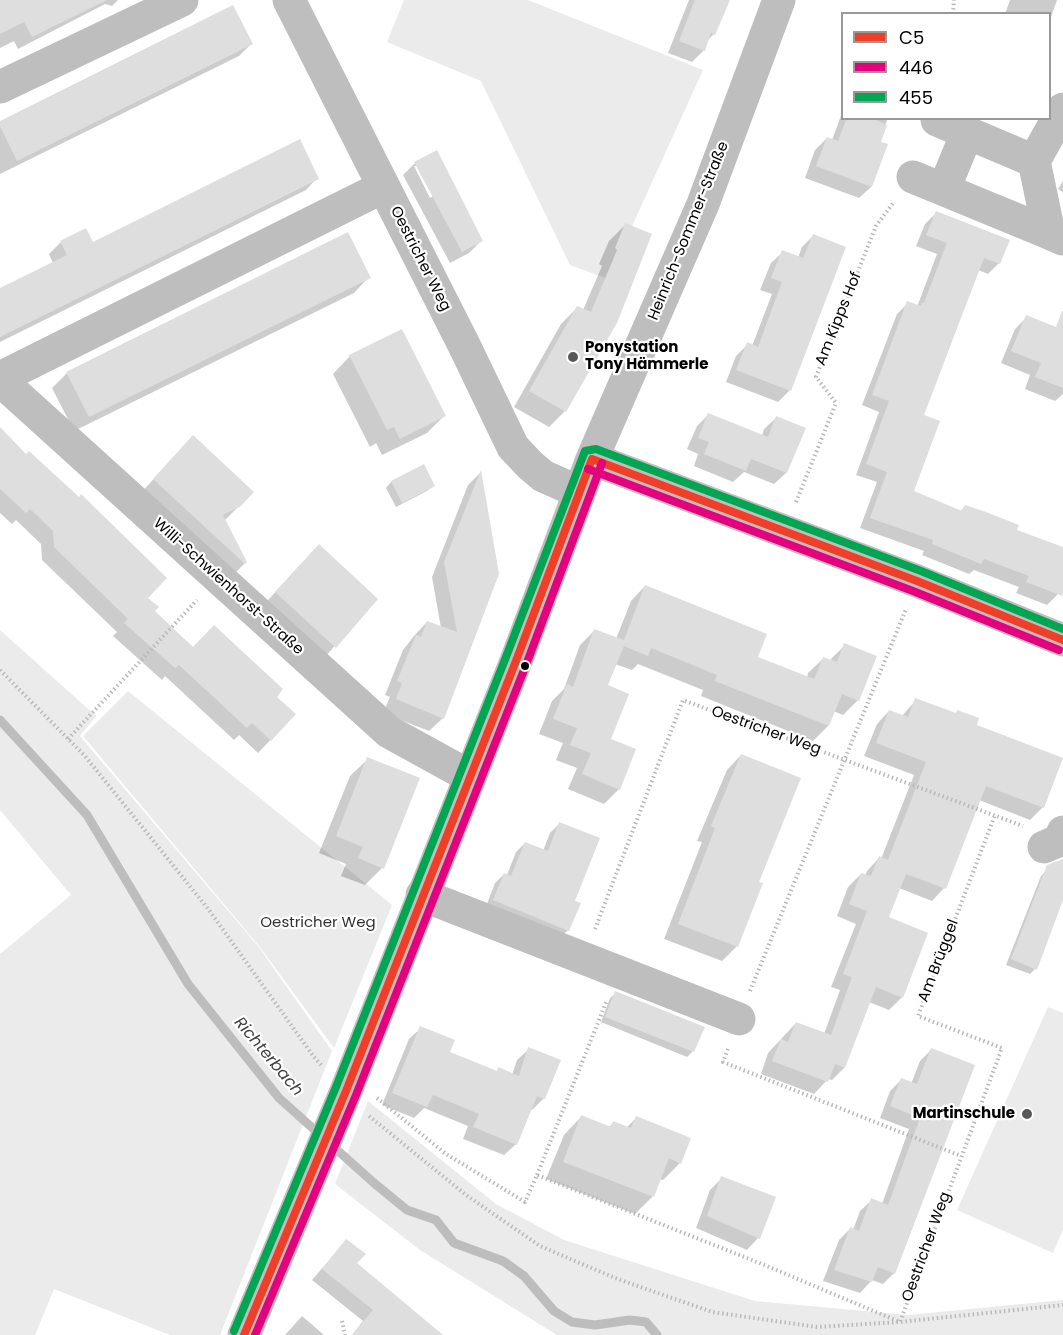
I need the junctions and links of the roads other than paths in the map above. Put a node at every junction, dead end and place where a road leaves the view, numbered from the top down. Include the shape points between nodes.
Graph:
1 (182, 0) edge
2 (289, 0) edge
3 (779, 0) edge
4 (0, 87) edge
5 (1063, 109) edge
6 (1034, 161) junction
7 (913, 177) road end
8 (383, 187) junction
9 (944, 189) junction
10 (1056, 236) edge
11 (0, 379) edge
12 (592, 459) junction
13 (579, 492) junction
14 (1063, 640) edge
15 (469, 776) junction
16 (422, 895) junction
17 (739, 1019) road end
18 (244, 1335) edge

1 - 4 street
2 - 8 street, Oestricher Weg
3 - 12 street, Heinrich-Sommer-Straße via 703,204
5 - 6 street
6 - 9 street via 952,126
6 - 10 street
7 - 9 street
8 - 11 street, Willi-Schwienhorst-Straße
8 - 13 street, Oestricher Weg via 513,447 543,476
9 - 10 street
11 - 15 street, Willi-Schwienhorst-Straße via 389,732
12 - 13 street
12 - 14 street
13 - 15 street
15 - 16 street
16 - 17 street
16 - 18 street

